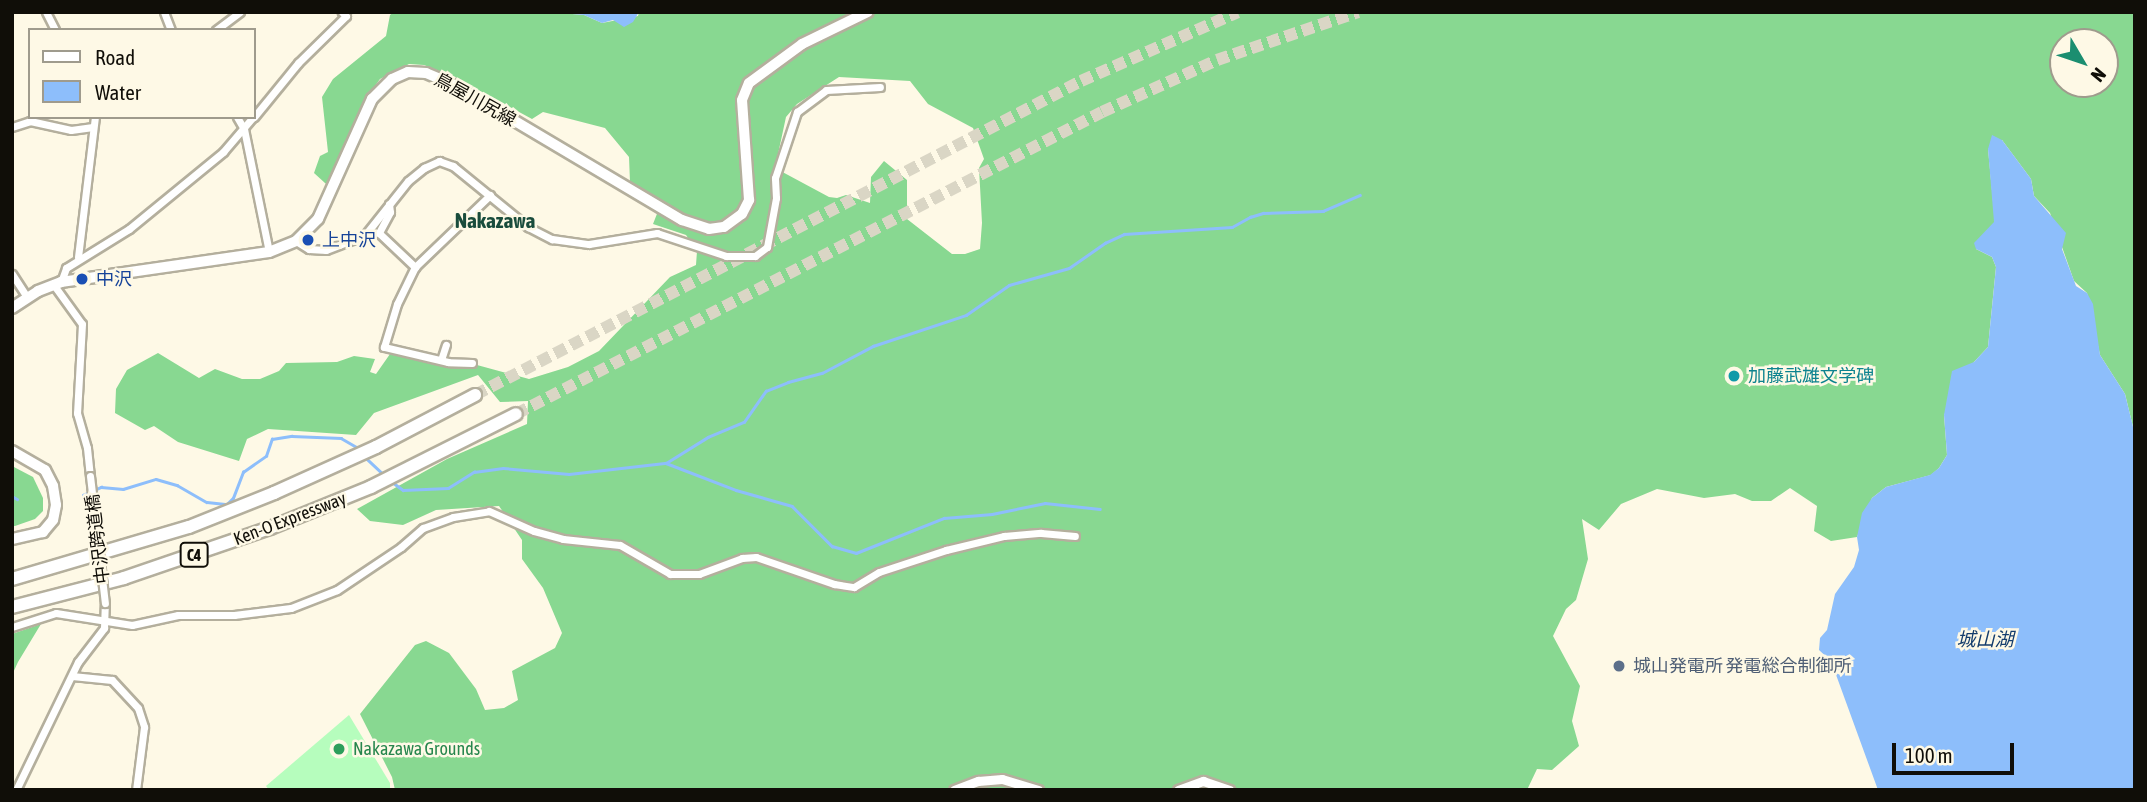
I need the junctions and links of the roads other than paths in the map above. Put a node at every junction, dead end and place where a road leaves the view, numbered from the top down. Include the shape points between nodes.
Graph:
1 (46, 12) edge
2 (240, 12) edge
3 (868, 12) edge
4 (347, 14) edge
5 (54, 28) edge
6 (219, 28) edge
7 (880, 87) dead end
8 (256, 115) edge
9 (95, 119) edge
10 (238, 119) edge
11 (252, 119) edge
12 (12, 127) edge
13 (93, 127) junction
14 (243, 130) junction
15 (490, 195) junction
16 (389, 203) junction
17 (296, 241) junction
18 (269, 252) junction
19 (78, 257) junction
20 (415, 267) junction
21 (12, 274) edge
22 (57, 283) junction
23 (27, 297) junction
24 (12, 308) edge
25 (446, 345) dead end
26 (441, 360) junction
27 (472, 363) dead end
28 (475, 395) tunnel mouth
29 (516, 414) tunnel mouth
30 (12, 451) edge
31 (1075, 536) dead end
32 (12, 539) edge
33 (12, 579) edge
34 (12, 607) edge
35 (106, 622) junction
36 (12, 627) edge
37 (72, 676) junction
38 (16, 790) edge
39 (136, 790) edge
40 (954, 790) edge
41 (1038, 790) edge
42 (1178, 790) edge
43 (1229, 790) edge

1 - 5 street
2 - 6 street
3 - 17 main road, 鳥屋川尻線 via 802,44 749,83 742,100 749,200 742,214 724,227 709,229 682,220 456,86 418,71 398,75 376,93 318,219
4 - 8 street
7 - 15 street via 826,90 797,112 775,178 767,247 755,256 726,256 657,233 589,244 552,239 528,227
9 - 13 street
10 - 14 street
11 - 14 street
12 - 13 street via 30,121 71,130
13 - 19 street
14 - 18 street
14 - 19 street via 129,229
15 - 16 street via 453,166 439,161 416,174
15 - 20 street
16 - 17 street via 367,234 341,246 317,250
16 - 20 street via 390,212 379,233
17 - 18 main road, 鳥屋川尻線
18 - 22 main road, 鳥屋川尻線
19 - 22 street
20 - 26 street via 384,347
21 - 23 street
22 - 23 main road, 鳥屋川尻線
22 - 35 street, 中沢跨道橋, bridge via 82,324 77,413 90,476
23 - 24 main road, 鳥屋川尻線
25 - 26 street
26 - 27 street
28 - 33 highway, Ken-O Expressway / C4 via 344,462 189,527
29 - 34 highway, Ken-O Expressway / C4 via 371,487 204,552
30 - 32 main road via 45,470 56,500 47,529
31 - 35 street via 1041,533 992,539 879,572 853,587 756,557 699,574 670,574 620,545 563,539 489,511 423,528 337,590 298,606 234,615 178,615 147,625
35 - 36 street via 56,613
35 - 37 street
37 - 38 street
37 - 39 street via 112,680 138,708 144,727
40 - 41 street via 1002,779
42 - 43 street via 1203,781

